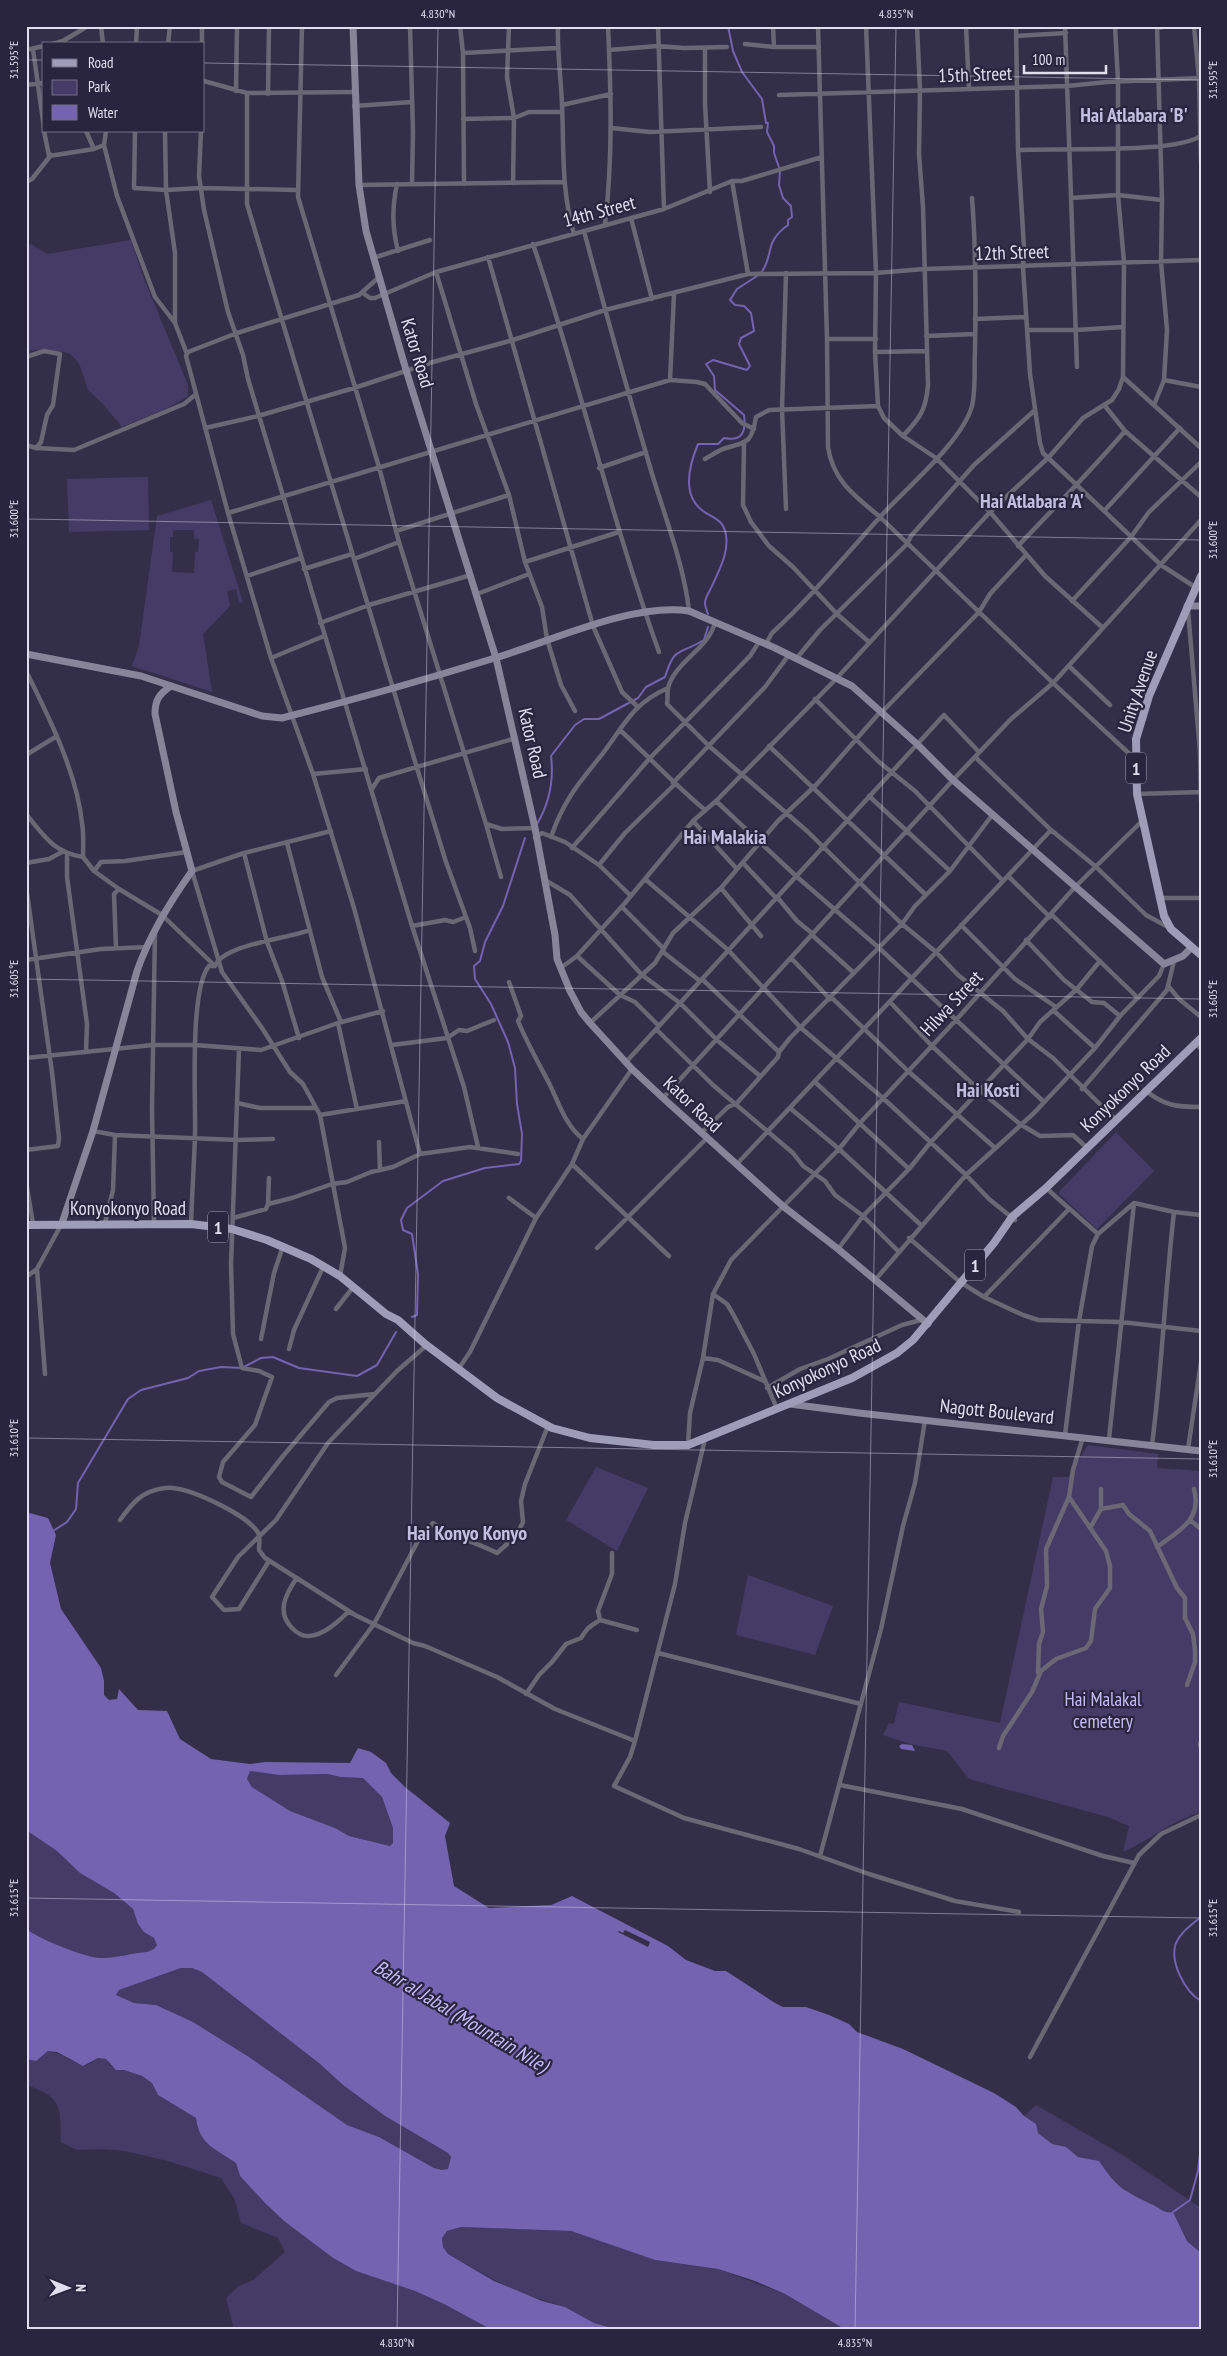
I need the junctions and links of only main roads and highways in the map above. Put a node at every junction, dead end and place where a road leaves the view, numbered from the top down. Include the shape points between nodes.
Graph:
1 (1201, 576) edge
2 (1201, 955) edge
3 (1199, 1044) edge
4 (30, 1224) edge

1 - 2 main road, Unity Avenue / 1 via 1144,710 1136,739 1135,759 1137,794 1164,916 1171,929
3 - 4 main road, Konyokonyo Road / 1 via 1145,1090 1013,1219 913,1340 897,1353 870,1369 790,1404 688,1444 654,1445 590,1438 548,1426 497,1398 340,1276 283,1246 232,1229 191,1224

